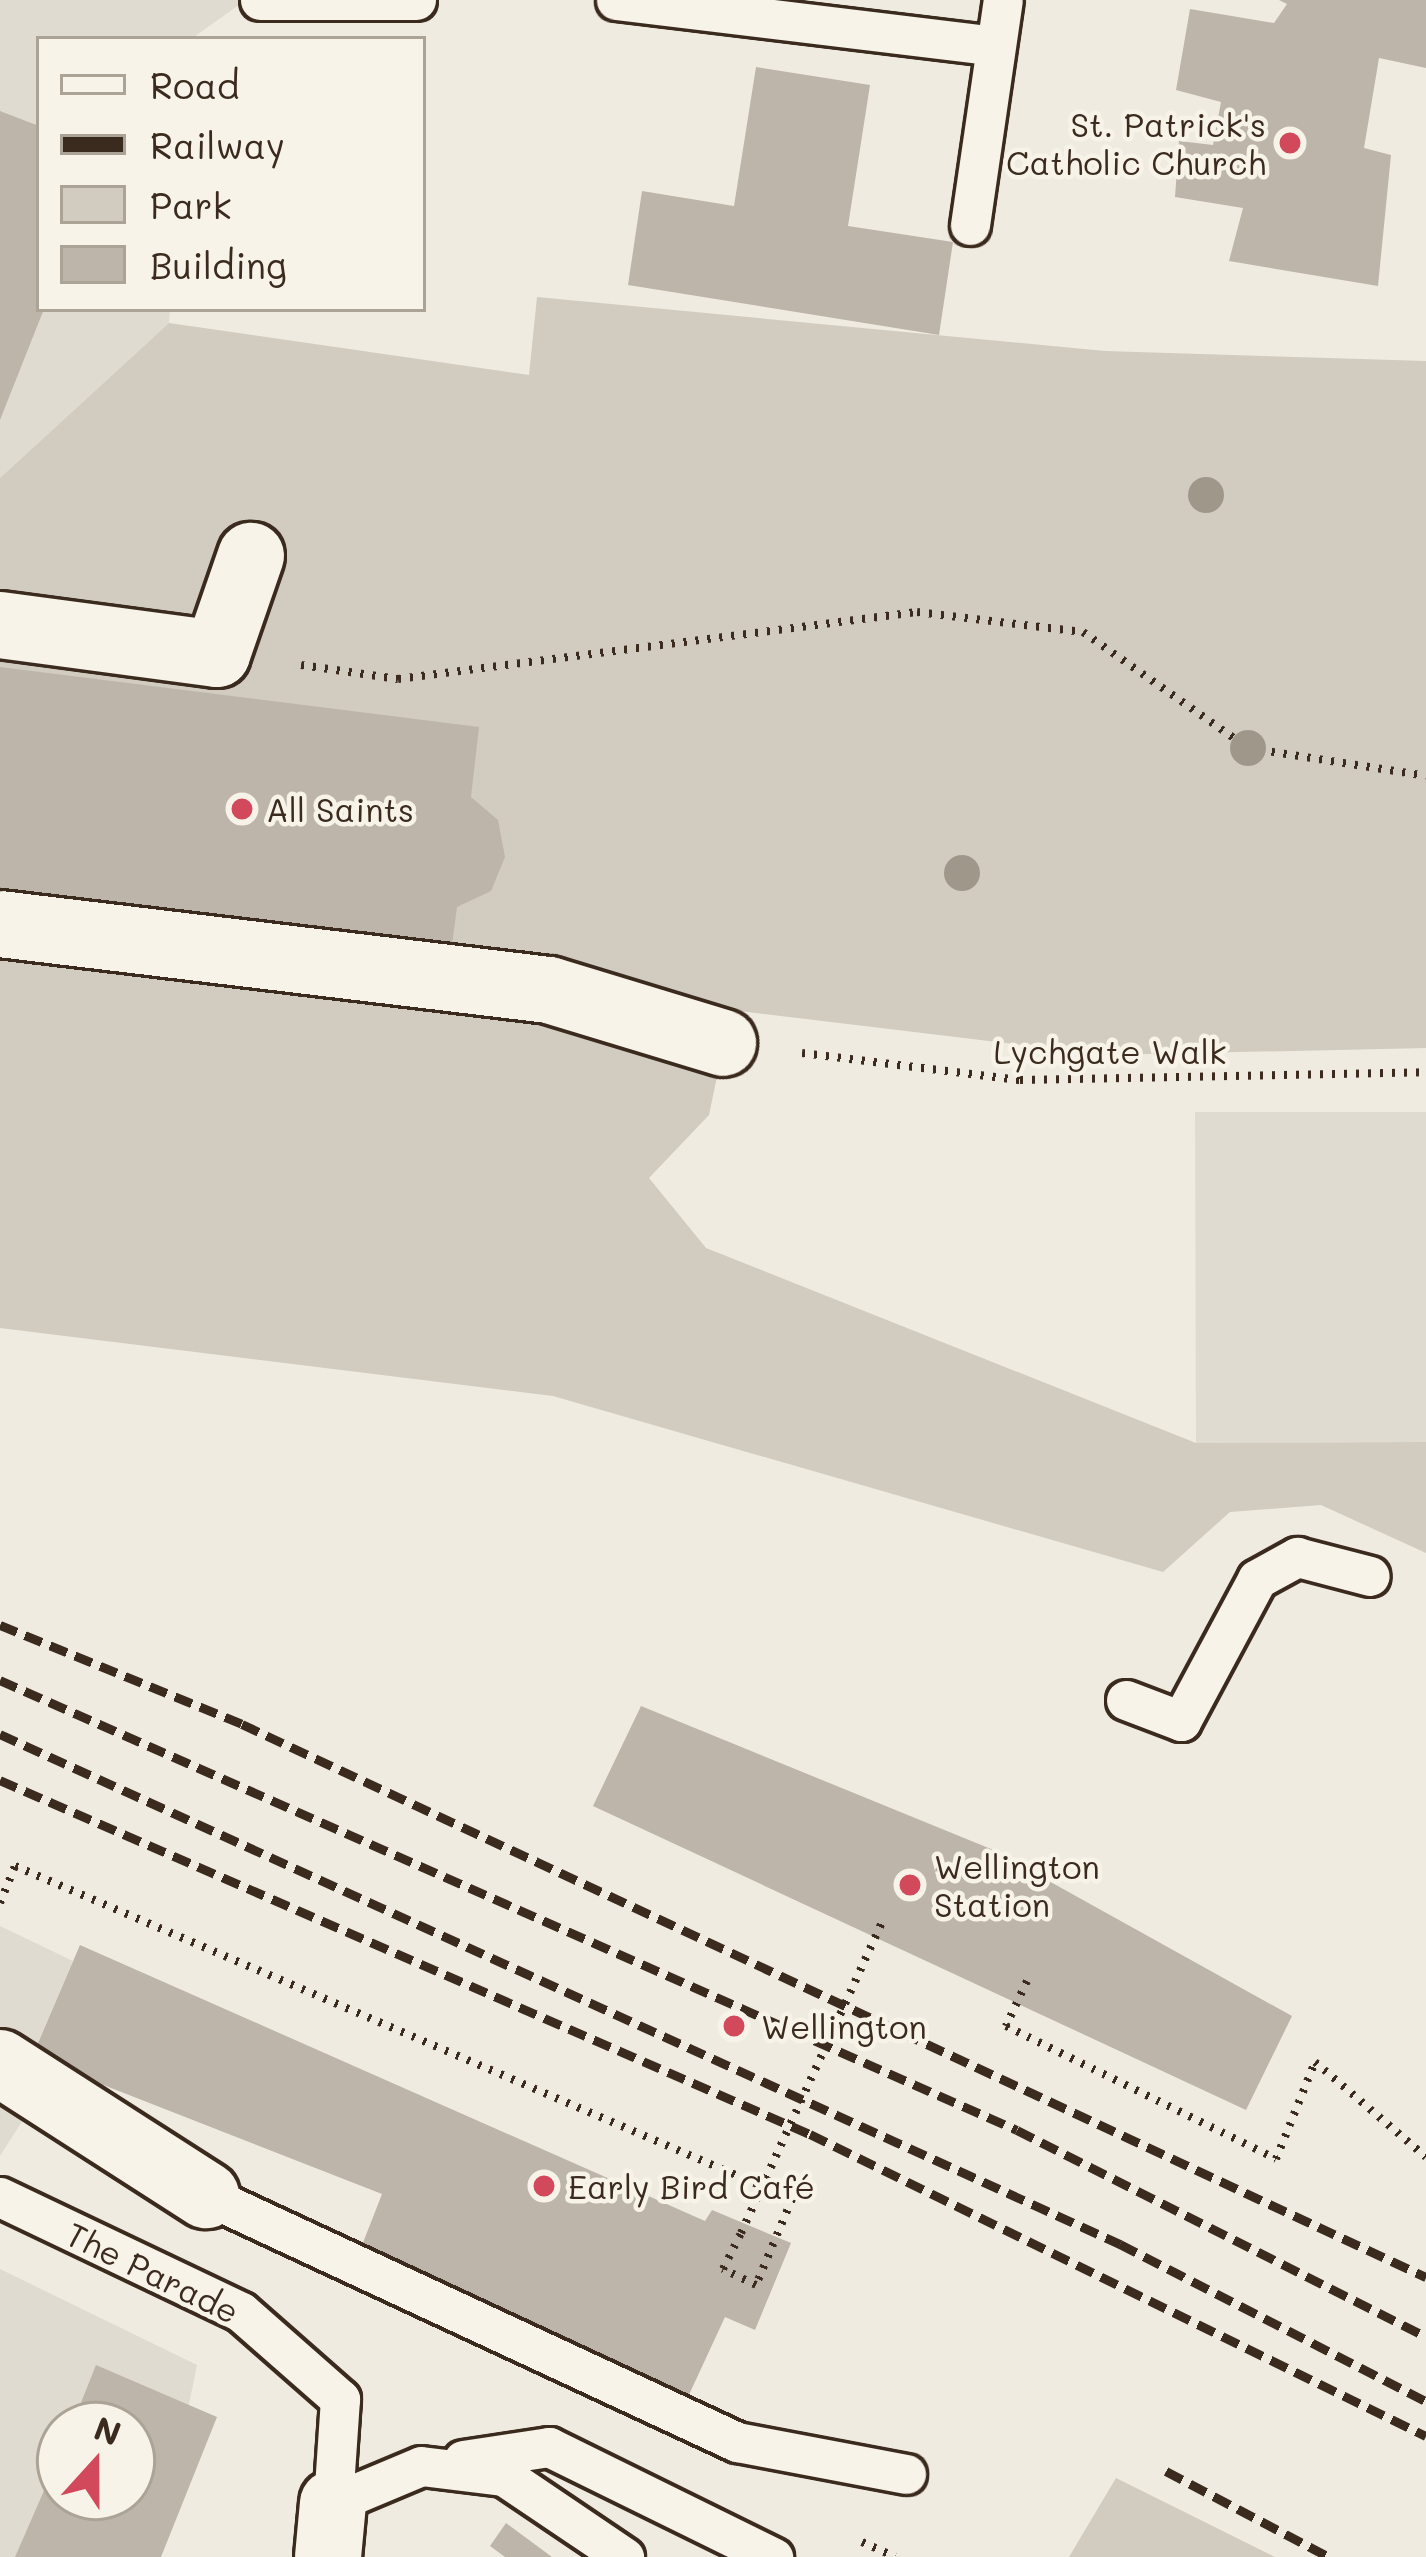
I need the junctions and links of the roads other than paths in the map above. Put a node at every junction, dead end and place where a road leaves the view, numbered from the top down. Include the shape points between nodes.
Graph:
1 (260, 0) edge
2 (416, 0) edge
3 (616, 0) edge
4 (1003, 0) edge
5 (995, 46) junction
6 (970, 225) dead end
7 (251, 556) dead end
8 (0, 625) edge
9 (0, 924) edge
10 (723, 1043) road end
11 (1370, 1576) dead end
12 (1126, 1700) dead end
13 (0, 2063) edge
14 (206, 2195) joint
15 (0, 2197) edge
16 (422, 2466) junction
17 (906, 2474) dead end
18 (330, 2530) edge
19 (623, 2557) edge
20 (773, 2557) edge

1 - 2 lane
3 - 5 lane
4 - 5 lane
5 - 6 lane
7 - 8 street via 217,654
9 - 10 street via 549,990
11 - 12 lane via 1297,1557 1257,1579 1181,1721
13 - 14 street
14 - 17 lane via 737,2442
15 - 18 lane, The Parade via 241,2312 340,2399
16 - 18 lane
16 - 19 lane via 504,2476
16 - 20 lane via 549,2447

